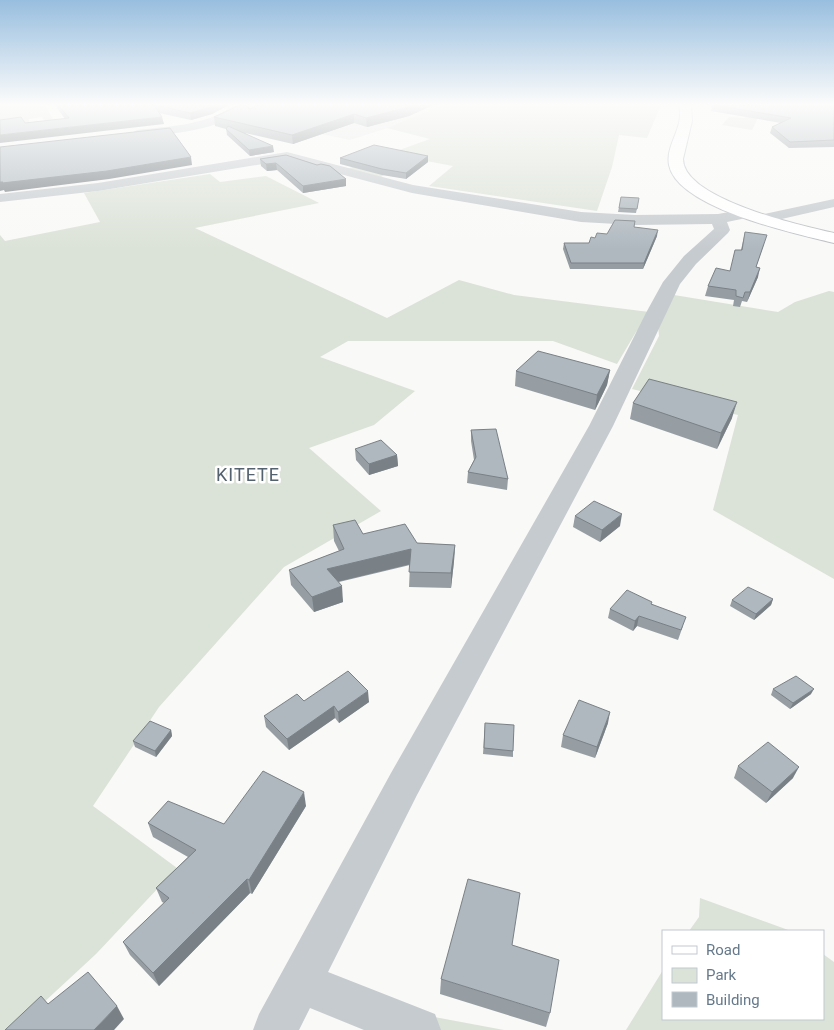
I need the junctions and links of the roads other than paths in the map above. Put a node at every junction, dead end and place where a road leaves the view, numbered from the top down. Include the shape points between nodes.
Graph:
1 (678, 153) edge
2 (0, 198) edge
3 (834, 203) edge
4 (740, 215) junction
5 (834, 238) edge
6 (301, 983) junction
7 (276, 1030) edge
8 (419, 1030) edge

1 - 4 main road via 676,166 684,180
2 - 4 street via 116,185 287,156 418,190 581,217 635,220
3 - 4 street
4 - 5 main road
4 - 6 street via 701,248 672,282 601,426 404,784
6 - 7 street
6 - 8 street

